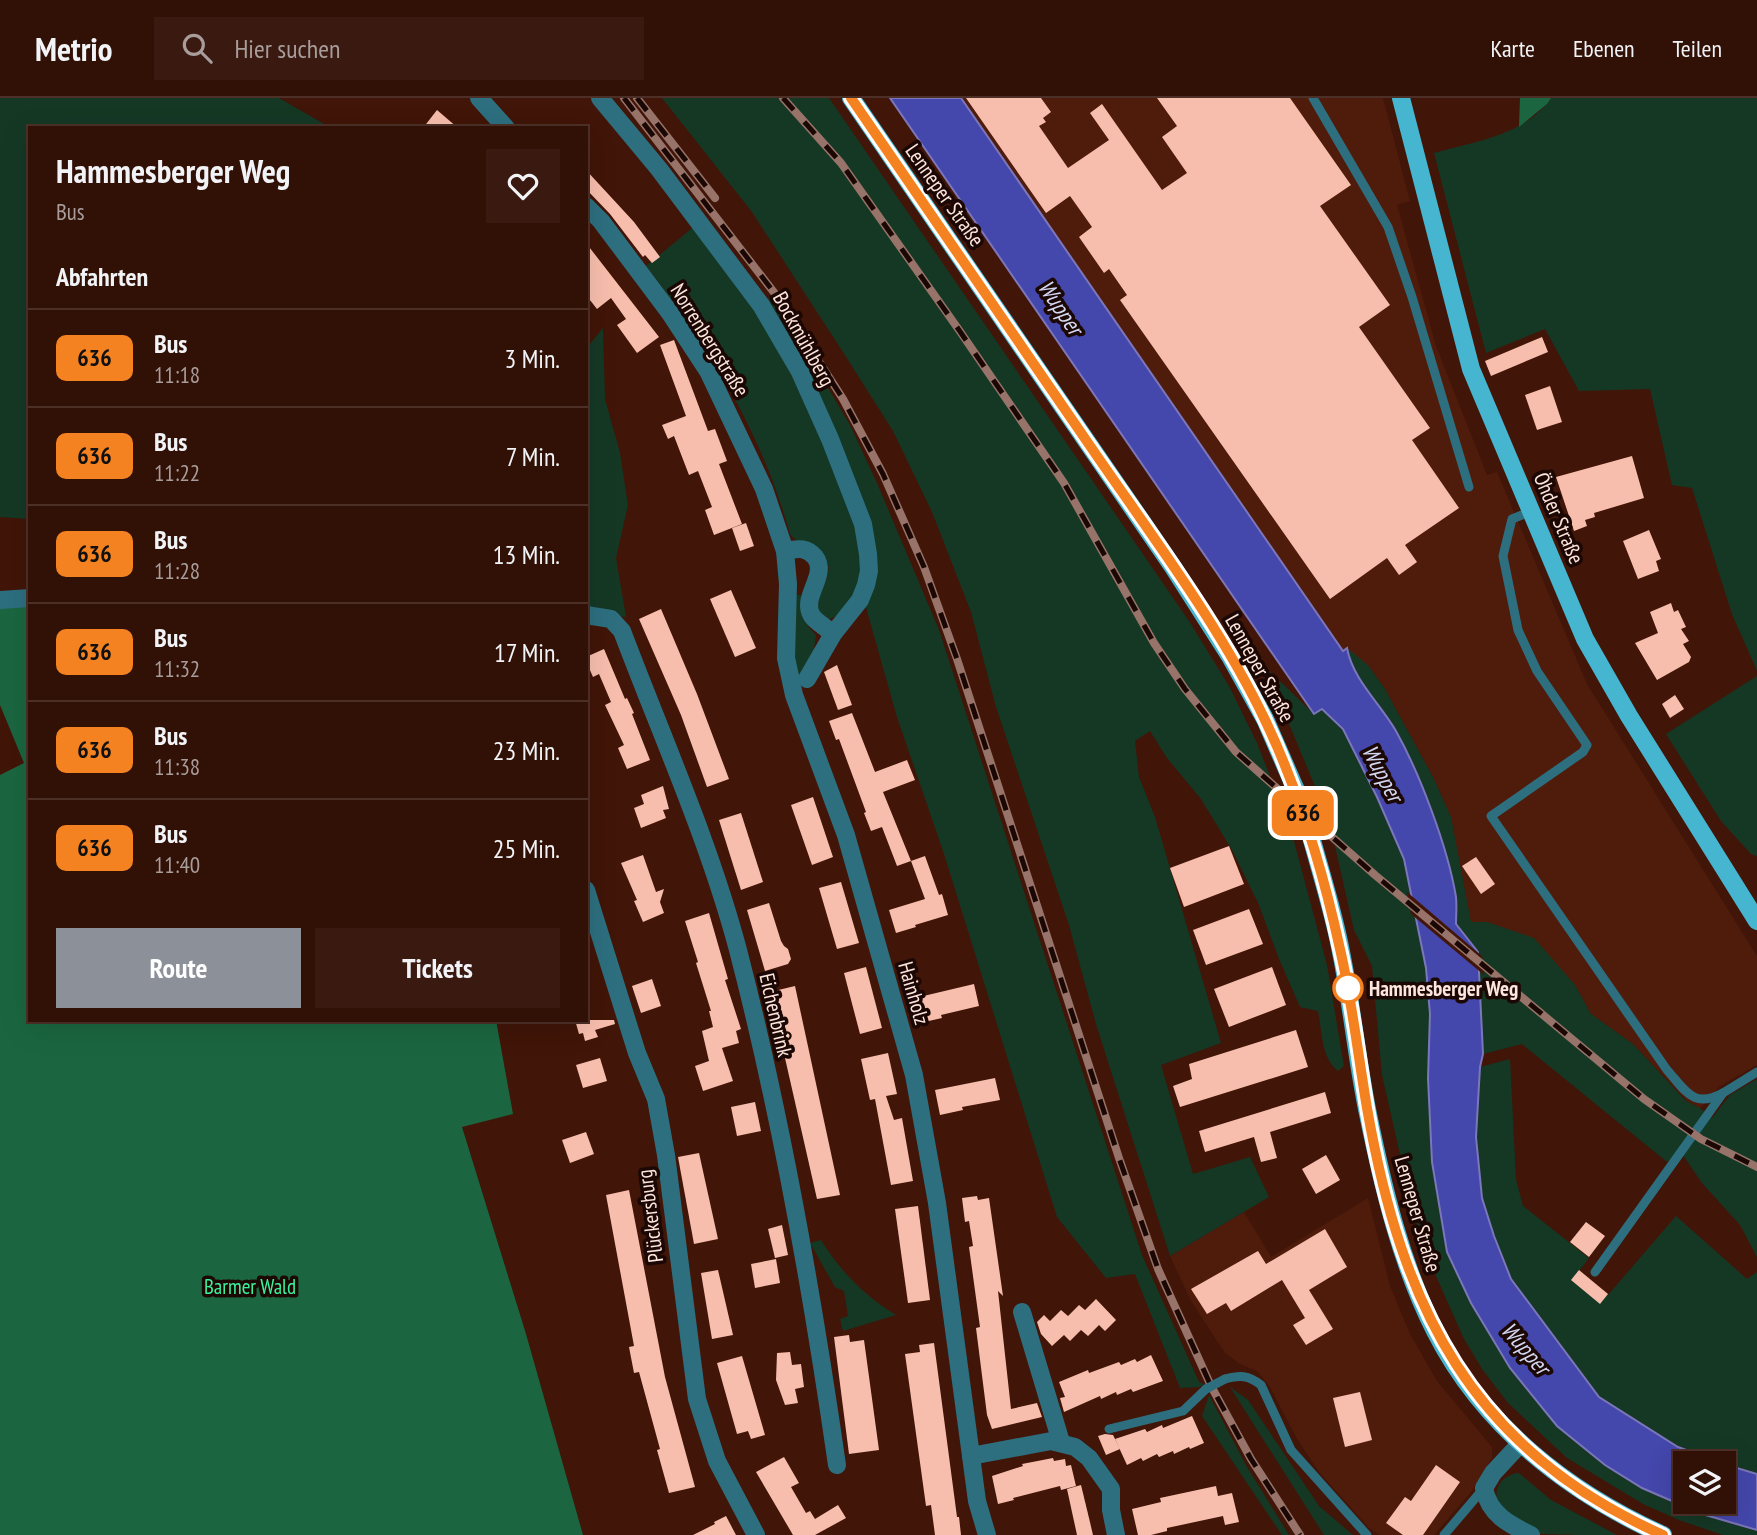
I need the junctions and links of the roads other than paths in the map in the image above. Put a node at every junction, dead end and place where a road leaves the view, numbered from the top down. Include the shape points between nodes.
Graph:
1 (479, 98) edge
2 (600, 98) edge
3 (851, 98) edge
4 (1313, 98) edge
5 (1401, 98) edge
6 (504, 126) edge
7 (588, 208) edge
8 (1469, 487) dead end
9 (1532, 511) junction
10 (785, 551) junction
11 (28, 598) edge
12 (0, 600) edge
13 (588, 615) edge
14 (833, 634) junction
15 (807, 679) dead end
16 (588, 896) edge
17 (1756, 916) edge
18 (1757, 1072) edge
19 (1723, 1093) junction
20 (1595, 1272) dead end
21 (1022, 1312) dead end
22 (1109, 1429) dead end
23 (1061, 1442) junction
24 (1520, 1444) junction
25 (971, 1456) junction
26 (836, 1465) dead end
27 (1484, 1488) junction
28 (756, 1535) edge
29 (987, 1535) edge
30 (1116, 1535) edge
31 (1367, 1535) edge
32 (1444, 1535) edge
33 (1531, 1535) edge
34 (1663, 1535) edge

1 - 6 street
2 - 14 street, Bockmühlberg via 761,305 800,372 830,439 863,524 869,571 860,600
3 - 24 main road, Lenneper Straße, bridge via 1174,567 1265,719 1295,788 1341,949 1368,1112 1404,1256 1435,1332 1461,1374
4 - 8 lane via 1388,227
5 - 9 main road, Öhder Straße via 1471,369
7 - 10 street, Norrenbergstraße via 670,313 708,371 764,489
9 - 17 main road, Öhder Straße via 1597,663
9 - 19 lane via 1512,519 1503,556 1508,591 1518,630 1537,671 1587,744 1583,752 1491,816 1667,1070 1700,1100 1709,1101
10 - 14 street via 806,550 819,562 809,607 811,615
10 - 25 street, Hainholz via 786,658 794,695 846,835 914,1075 937,1203
11 - 12 street
13 - 26 street, Eichenbrink via 611,619 622,631 695,817 737,948 787,1162 814,1305
14 - 15 street, Bockmühlberg
16 - 28 street, Plückersburg via 656,1099 697,1399 717,1461
18 - 19 lane
19 - 20 lane
21 - 23 street
22 - 31 lane, bridge via 1183,1411 1206,1389 1225,1379 1252,1377 1261,1385 1291,1450
23 - 25 street
23 - 30 street via 1089,1458 1111,1489
24 - 27 street
24 - 34 main road, Lenneper Straße via 1599,1503
25 - 29 street, Hainholz
27 - 32 lane
27 - 33 street via 1494,1512

